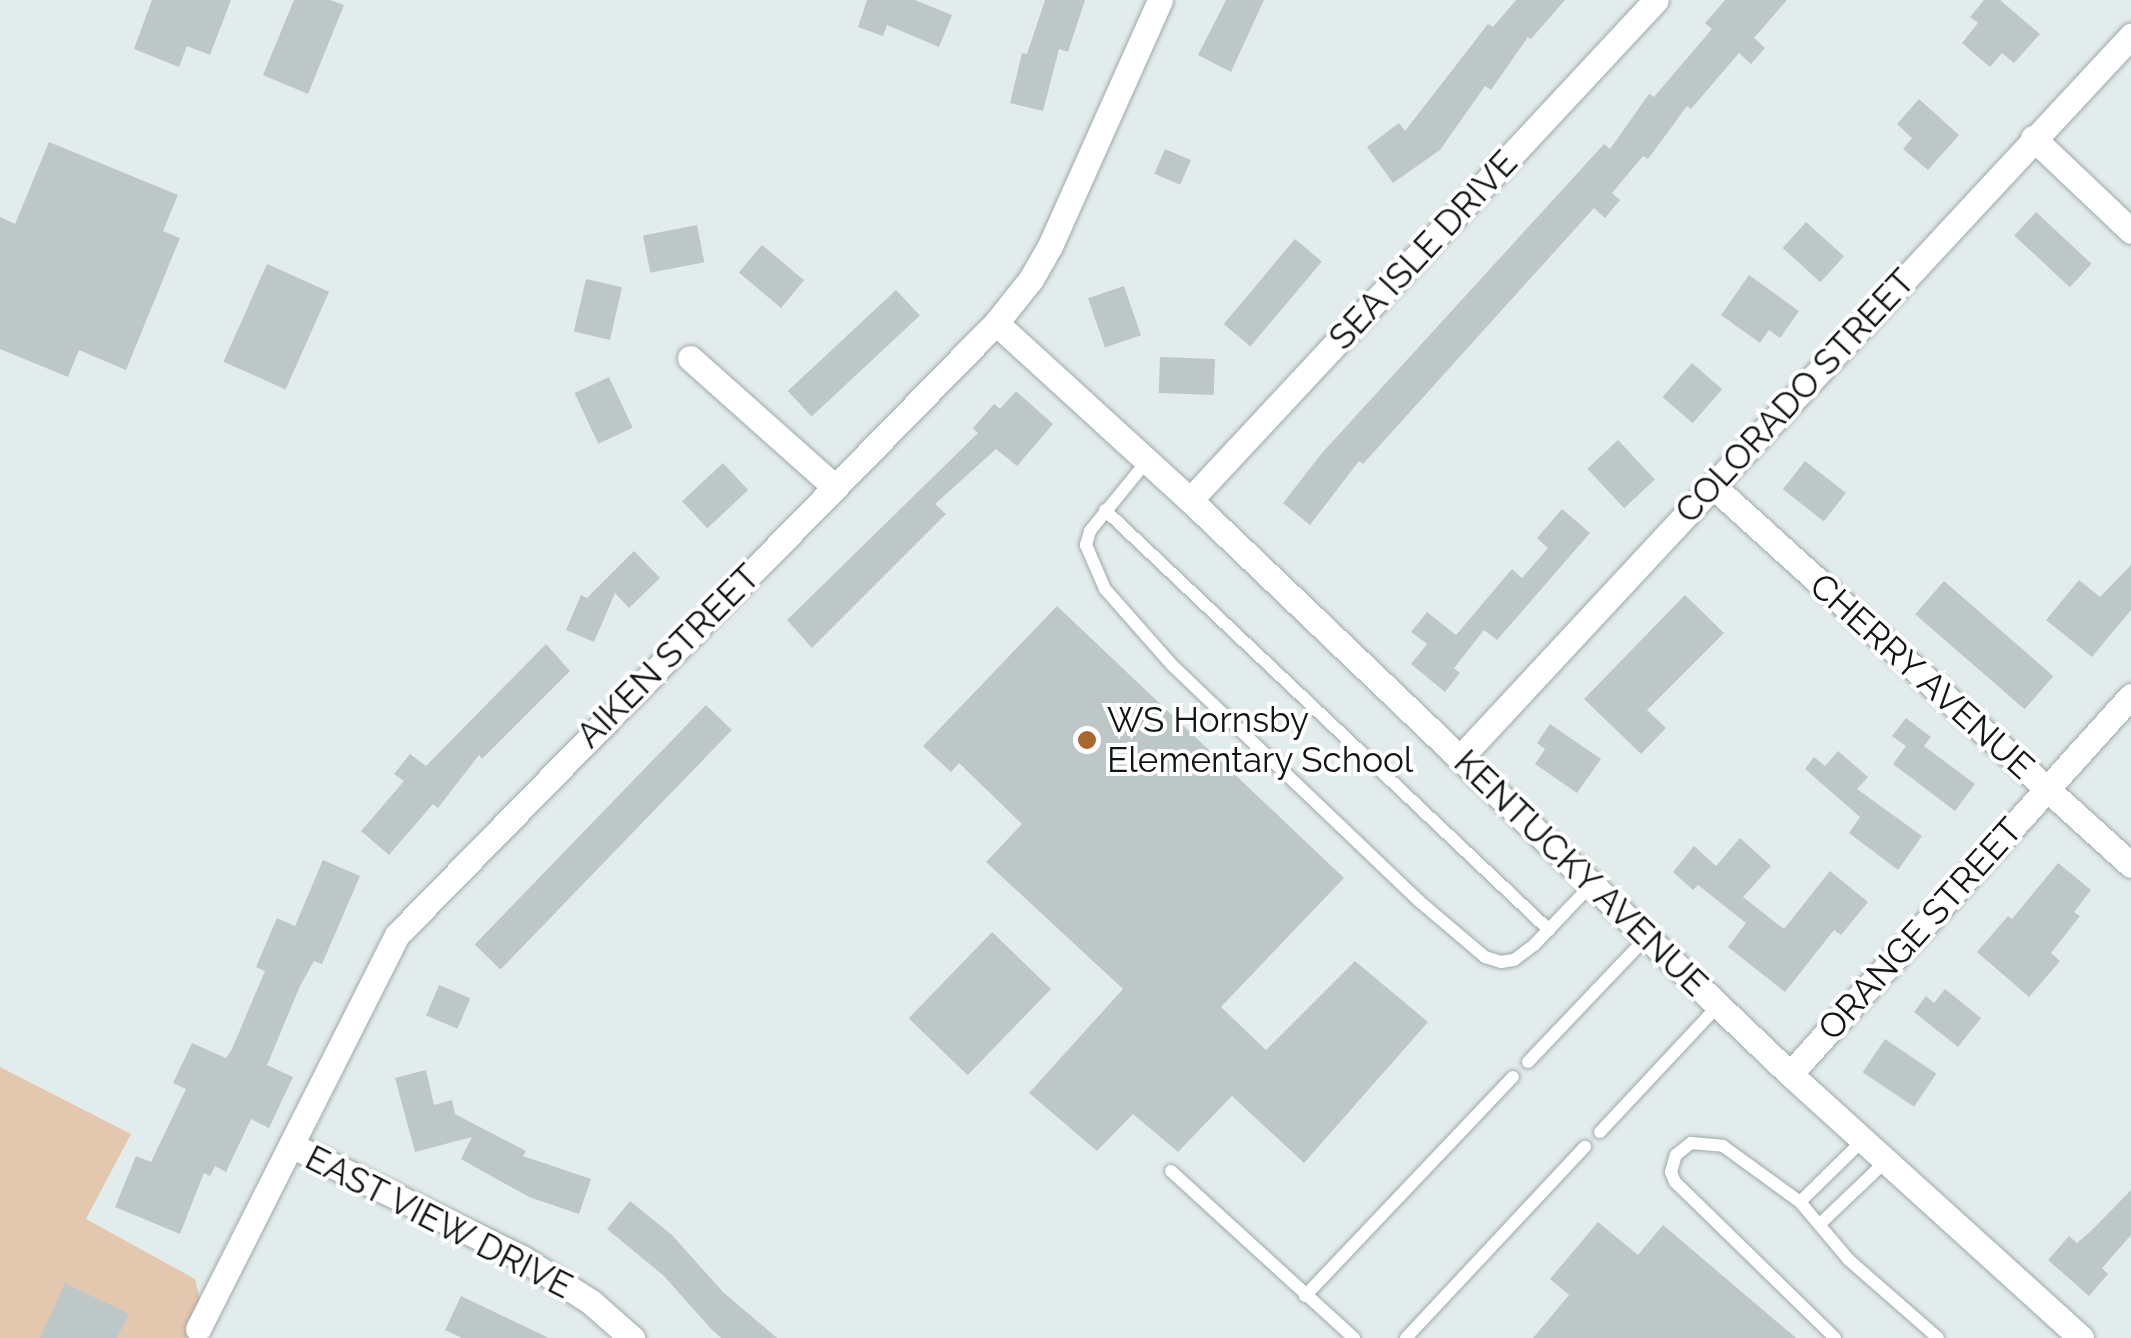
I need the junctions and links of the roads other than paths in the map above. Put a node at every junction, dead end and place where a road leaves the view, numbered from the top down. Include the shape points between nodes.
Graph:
1 (1160, 0) edge
2 (1656, 0) edge
3 (2131, 36) edge
4 (2033, 138) junction
5 (2131, 231) edge
6 (996, 323) junction
7 (690, 358) dead end
8 (1147, 461) junction
9 (1713, 486) junction
10 (835, 487) junction
11 (1190, 500) junction
12 (1105, 510) junction
13 (2131, 696) edge
14 (1460, 758) junction
15 (2046, 789) junction
16 (2131, 866) edge
17 (1592, 884) junction
18 (1549, 930) junction
19 (1648, 937) junction
20 (1719, 1005) junction
21 (1528, 1062) dead end
22 (1790, 1074) junction
23 (1513, 1077) dead end
24 (1600, 1132) dead end
25 (1864, 1140) junction
26 (291, 1145) junction
27 (1585, 1147) dead end
28 (1886, 1161) junction
29 (1170, 1171) dead end
30 (1800, 1202) junction
31 (1821, 1223) junction
32 (1305, 1296) junction
33 (198, 1329) dead end
34 (632, 1338) edge
35 (1354, 1338) edge
36 (1406, 1338) edge
37 (1835, 1338) edge
38 (1938, 1338) edge
39 (2080, 1338) edge

1 - 6 street, AIKEN STREET via 1056,234
2 - 11 street, SEA ISLE DRIVE
3 - 4 street, COLORADO STREET
4 - 5 street
4 - 9 street, COLORADO STREET
6 - 8 street, KENTUCKY AVENUE
6 - 10 street, AIKEN STREET
7 - 10 street
8 - 11 street, KENTUCKY AVENUE
8 - 12 lane
9 - 14 street, COLORADO STREET
9 - 15 street, CHERRY AVENUE
10 - 26 street, AIKEN STREET via 397,935
11 - 14 street, KENTUCKY AVENUE
12 - 18 lane
12 - 18 lane via 1086,545 1106,589 1172,665 1419,900 1485,957 1501,962 1514,960
13 - 15 street, ORANGE STREET
14 - 17 street, KENTUCKY AVENUE
15 - 16 street, CHERRY AVENUE
15 - 22 street, ORANGE STREET
17 - 18 lane
17 - 19 street, KENTUCKY AVENUE
19 - 20 street, KENTUCKY AVENUE
19 - 21 lane
20 - 22 street, KENTUCKY AVENUE
20 - 24 lane
22 - 25 street, KENTUCKY AVENUE
23 - 32 lane
25 - 28 street, KENTUCKY AVENUE
25 - 30 lane
26 - 33 street, AIKEN STREET
26 - 34 street, EAST VIEW DRIVE via 522,1258
27 - 36 lane
28 - 31 lane
28 - 39 street, KENTUCKY AVENUE
29 - 32 lane
30 - 31 lane
30 - 37 lane via 1723,1146 1692,1143 1676,1155 1674,1182
31 - 38 lane via 1849,1260
32 - 35 lane

